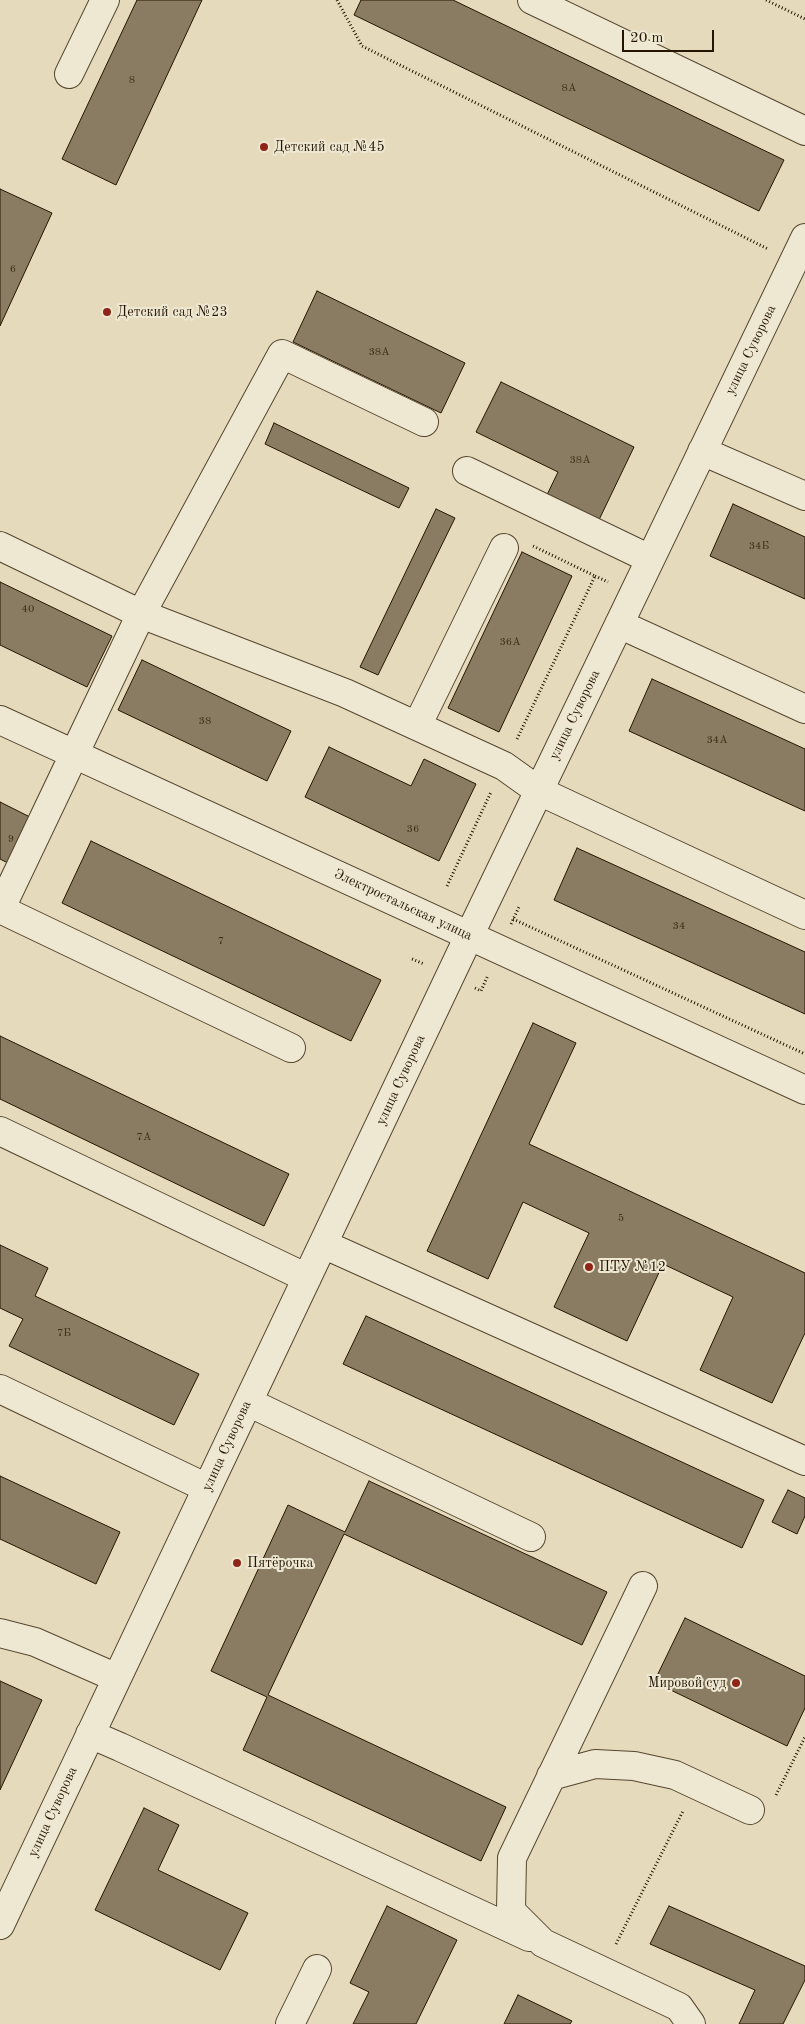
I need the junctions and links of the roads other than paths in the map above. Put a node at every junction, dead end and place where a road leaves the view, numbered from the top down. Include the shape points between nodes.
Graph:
1 (105, 0) edge
2 (532, 0) edge
3 (70, 74) dead end
4 (805, 132) edge
5 (799, 249) edge
6 (424, 422) dead end
7 (702, 450) junction
8 (467, 471) dead end
9 (805, 496) edge
10 (0, 546) edge
11 (504, 548) road end
12 (650, 559) junction
13 (141, 614) junction
14 (619, 624) junction
15 (805, 709) edge
16 (0, 720) edge
17 (417, 726) junction
18 (74, 754) junction
19 (538, 791) junction
20 (0, 909) edge
21 (805, 916) edge
22 (469, 936) junction
23 (290, 1048) dead end
24 (805, 1090) edge
25 (0, 1131) edge
26 (323, 1244) junction
27 (307, 1278) junction
28 (0, 1389) edge
29 (248, 1402) junction
30 (805, 1461) edge
31 (207, 1488) junction
32 (531, 1537) dead end
33 (643, 1586) dead end
34 (0, 1633) edge
35 (117, 1678) junction
36 (90, 1734) junction
37 (551, 1776) junction
38 (750, 1810) road end
39 (0, 1925) edge
40 (543, 1943) junction
41 (317, 1969) dead end
42 (290, 2024) edge
43 (691, 2024) edge

1 - 3 street
2 - 4 street
5 - 7 street, улица Суворова
6 - 13 street via 282,354
7 - 9 street
7 - 12 street, улица Суворова
8 - 12 street
10 - 13 street
11 - 17 street
12 - 14 street, улица Суворова
13 - 17 street via 345,693
13 - 18 street
14 - 15 street
14 - 19 street, улица Суворова
16 - 18 street, Электростальская улица
17 - 19 street via 504,766
18 - 20 street
18 - 22 street, Электростальская улица
19 - 21 street
19 - 22 street, улица Суворова
20 - 23 street
22 - 24 street, Электростальская улица
22 - 26 street, улица Суворова
25 - 27 street
26 - 27 street, улица Суворова
26 - 30 street
27 - 29 street, улица Суворова
28 - 31 street
29 - 31 street, улица Суворова
29 - 32 street
31 - 35 street, улица Суворова
33 - 37 street
34 - 35 street via 35,1642
35 - 36 street, улица Суворова
36 - 39 street, улица Суворова
36 - 40 street
37 - 38 street via 595,1764 634,1766 675,1775
37 - 40 street via 512,1858 511,1911
40 - 43 street via 679,2007
41 - 42 street

